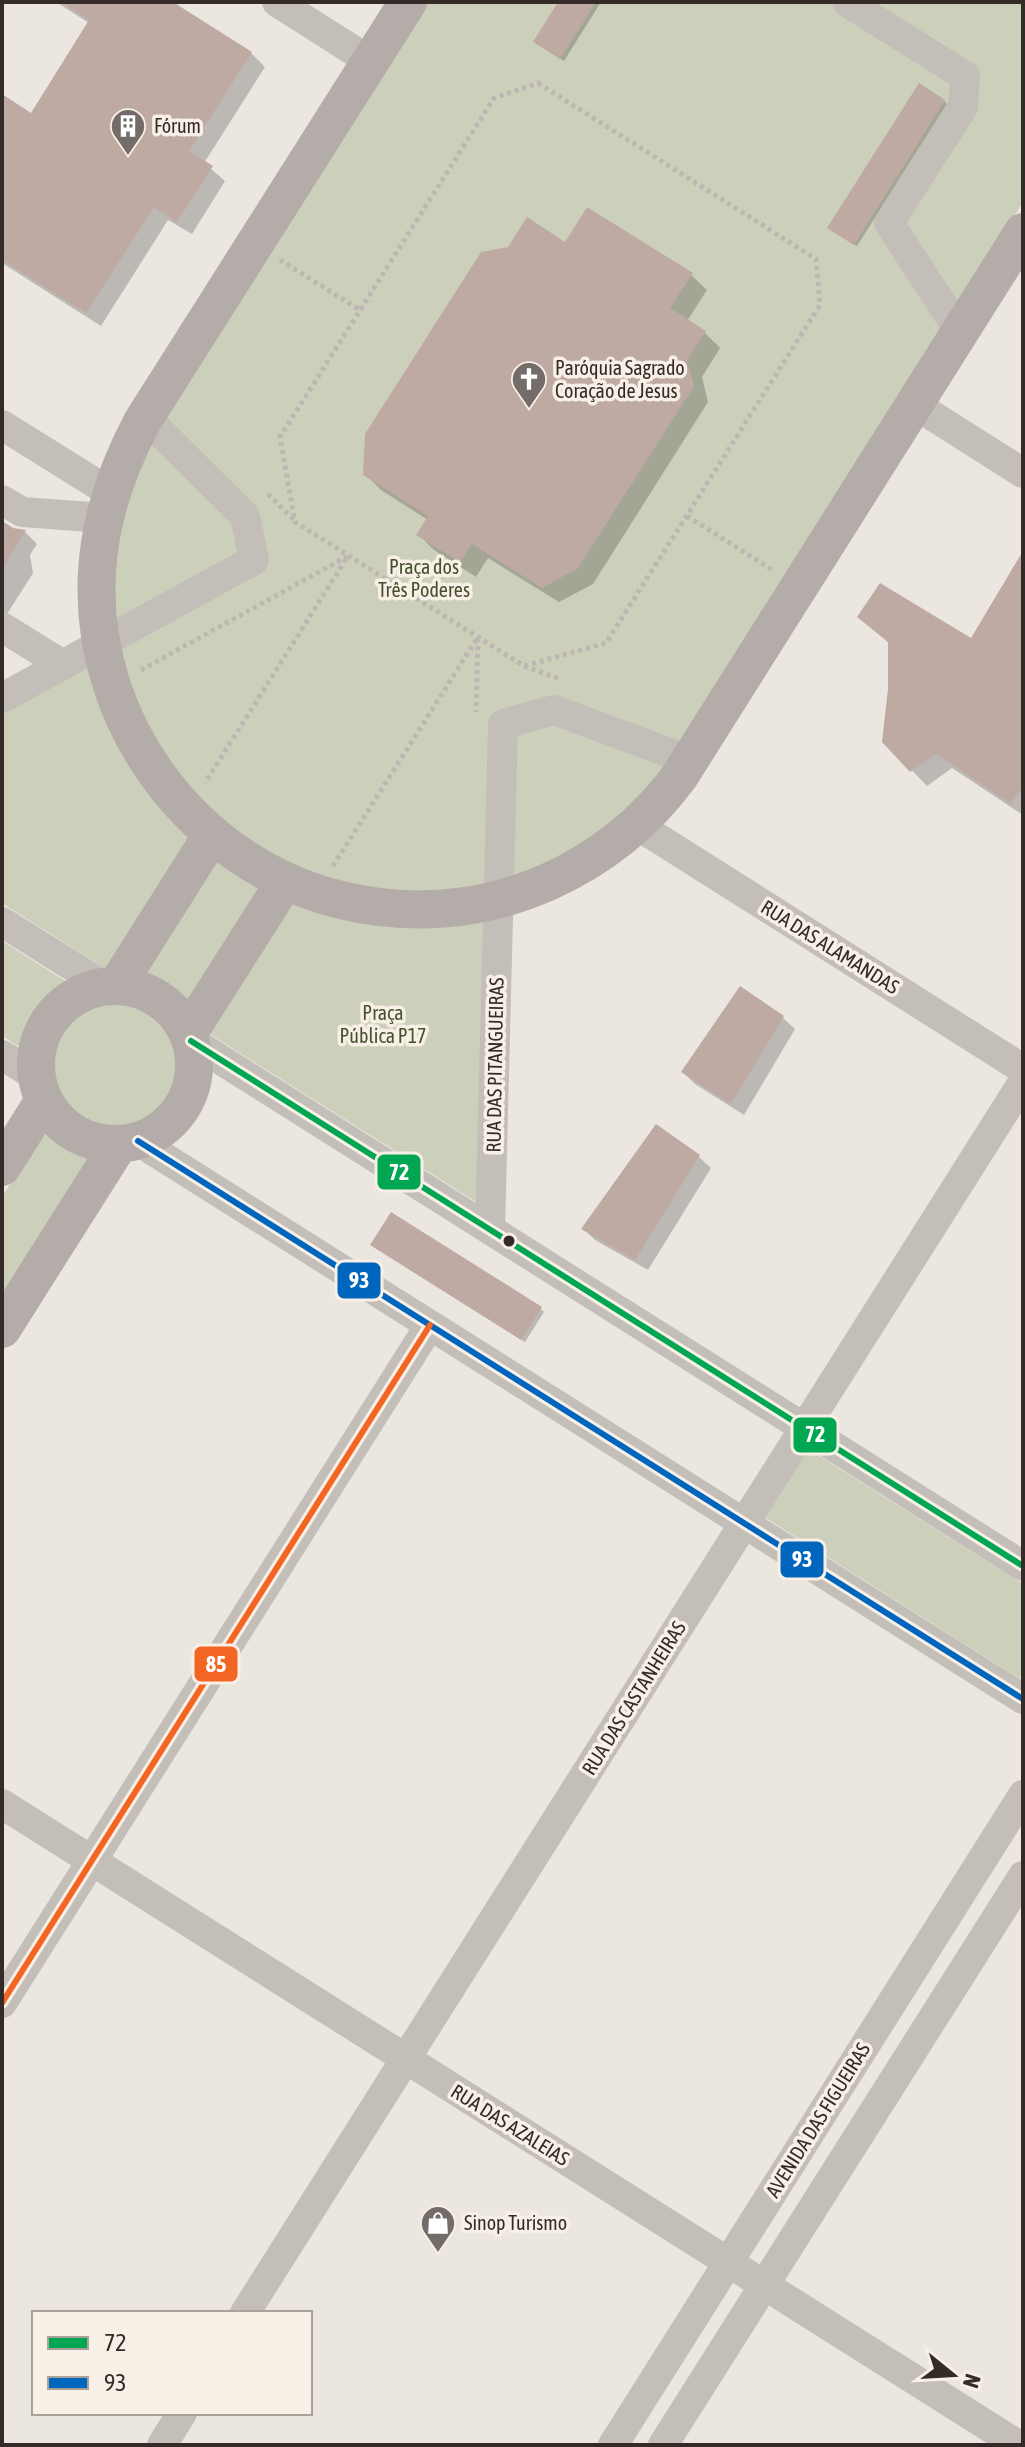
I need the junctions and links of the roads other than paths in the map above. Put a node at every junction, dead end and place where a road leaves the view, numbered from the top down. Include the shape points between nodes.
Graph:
1 (277, 2) edge
2 (408, 2) edge
3 (847, 2) edge
4 (370, 61) junction
5 (1023, 232) edge
6 (960, 332) junction
7 (914, 404) junction
8 (145, 417) junction
9 (2, 425) edge
10 (1023, 473) edge
11 (2, 500) edge
12 (108, 505) junction
13 (2, 627) edge
14 (102, 643) junction
15 (63, 665) junction
16 (2, 698) edge
17 (689, 760) junction
18 (199, 823) junction
19 (637, 825) junction
20 (300, 887) junction
21 (499, 900) junction
22 (2, 922) edge
23 (110, 986) junction
24 (189, 1038) junction
25 (2, 1055) edge
26 (1023, 1069) edge
27 (1023, 1082) edge
28 (41, 1089) junction
29 (128, 1142) junction
30 (2, 1167) edge
31 (490, 1230) junction
32 (430, 1325) junction
33 (2, 1329) edge
34 (804, 1428) junction
35 (744, 1523) junction
36 (1023, 1566) edge
37 (1023, 1699) edge
38 (1023, 1795) edge
39 (2, 1804) edge
40 (92, 1860) junction
41 (1023, 1876) edge
42 (2, 2003) edge
43 (406, 2059) junction
44 (728, 2262) junction
45 (765, 2285) junction
46 (246, 2311) edge
47 (181, 2415) edge
48 (162, 2445) edge
49 (613, 2445) edge
50 (663, 2445) edge
51 (1018, 2445) edge

1 - 4 street
2 - 4 main road
3 - 6 street via 965,76 963,107 889,223
4 - 8 main road
5 - 6 main road
6 - 7 main road
7 - 10 street
7 - 17 main road
8 - 12 main road
8 - 14 street via 245,516 254,560
9 - 12 street
11 - 12 street via 22,512
12 - 14 main road via 97,573
13 - 15 street
14 - 15 street
14 - 18 main road via 133,736 154,772
15 - 16 street
17 - 19 main road
17 - 21 street, RUA DAS PITANGUEIRAS via 554,710 503,724
18 - 20 main road via 245,860
18 - 23 main road
19 - 21 main road via 568,873
19 - 26 street, RUA DAS ALAMANDAS
20 - 21 main road via 362,905 405,910
20 - 24 main road
21 - 31 street, RUA DAS PITANGUEIRAS
22 - 23 street
23 - 24 main road via 153,995 177,1015
23 - 28 main road via 79,994 55,1013 37,1055
24 - 29 main road via 194,1074 184,1104 164,1128
24 - 31 street
25 - 28 street
27 - 34 street, RUA DAS CASTANHEIRAS
28 - 29 main road via 52,1113 75,1133 105,1144
28 - 30 main road
29 - 32 street
29 - 33 main road
31 - 34 street
32 - 35 street
32 - 40 street
34 - 35 street, RUA DAS CASTANHEIRAS
34 - 36 street
35 - 37 street
35 - 43 street, RUA DAS CASTANHEIRAS
38 - 44 street, AVENIDA DAS FIGUEIRAS
39 - 40 street, RUA DAS AZALEIAS
40 - 42 street
40 - 43 street, RUA DAS AZALEIAS
41 - 45 street
43 - 44 street, RUA DAS AZALEIAS
43 - 46 street, RUA DAS CASTANHEIRAS
44 - 45 street, RUA DAS AZALEIAS
44 - 49 street, AVENIDA DAS FIGUEIRAS
45 - 50 street
45 - 51 street, RUA DAS AZALEIAS
47 - 48 street

